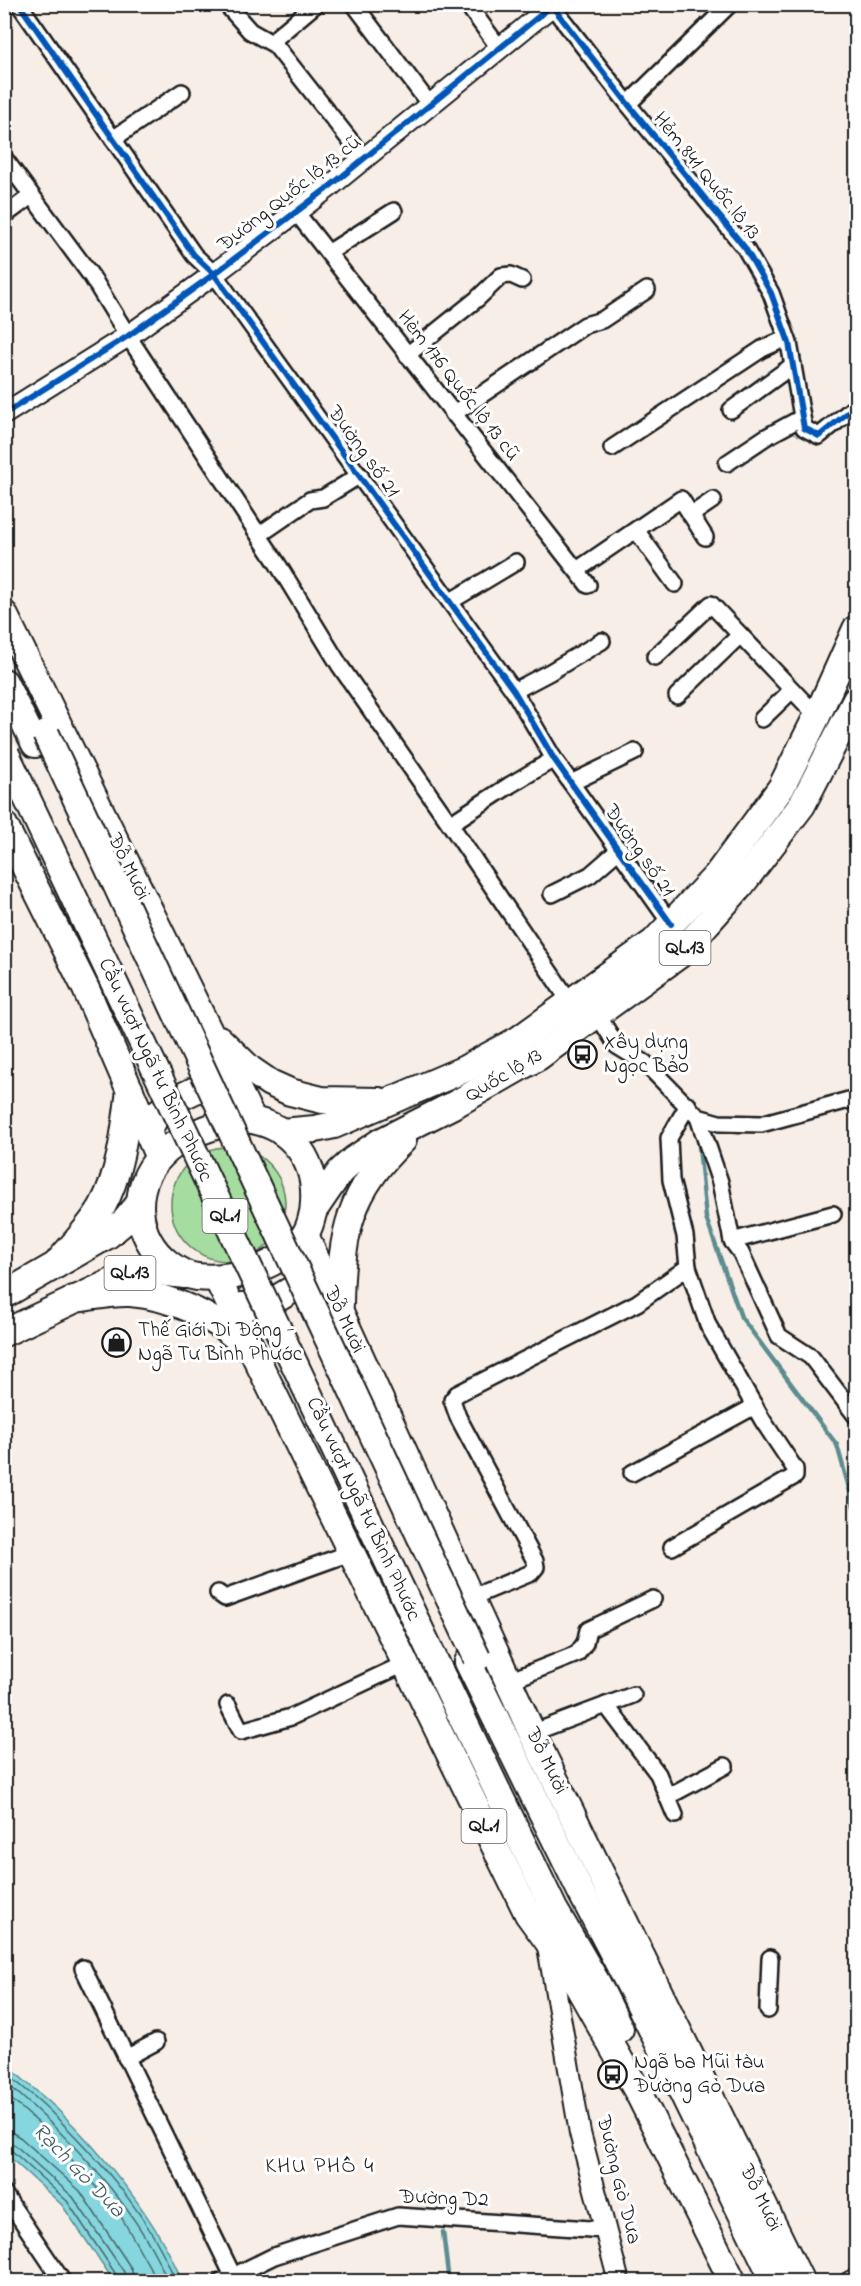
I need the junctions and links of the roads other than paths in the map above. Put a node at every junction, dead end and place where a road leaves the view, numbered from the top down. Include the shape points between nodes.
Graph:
1 (19, 4) edge
2 (226, 4) edge
3 (316, 4) edge
4 (354, 4) edge
5 (467, 4) edge
6 (730, 4) edge
7 (553, 5) edge
8 (278, 36) dead end
9 (500, 49) junction
10 (183, 92) dead end
11 (628, 104) junction
12 (430, 105) junction
13 (113, 139) junction
14 (4, 158) edge
15 (364, 158) junction
16 (31, 196) junction
17 (394, 211) dead end
18 (296, 212) junction
19 (4, 216) edge
20 (328, 253) junction
21 (214, 274) junction
22 (522, 280) dead end
23 (647, 290) dead end
24 (128, 336) junction
25 (787, 338) junction
26 (407, 355) junction
27 (793, 365) junction
28 (856, 406) edge
29 (730, 410) dead end
30 (4, 414) edge
31 (453, 414) junction
32 (801, 418) junction
33 (612, 448) dead end
34 (727, 463) dead end
35 (360, 475) junction
36 (713, 500) dead end
37 (691, 514) junction
38 (636, 530) junction
39 (259, 535) junction
40 (705, 537) dead end
41 (516, 562) dead end
42 (577, 570) junction
43 (675, 584) dead end
44 (588, 585) dead end
45 (451, 601) junction
46 (4, 614) edge
47 (856, 629) edge
48 (740, 635) junction
49 (602, 640) dead end
50 (4, 649) edge
51 (655, 657) dead end
52 (4, 682) edge
53 (792, 690) junction
54 (514, 691) junction
55 (677, 696) dead end
56 (856, 700) edge
57 (817, 716) junction
58 (762, 719) dead end
59 (40, 739) junction
60 (5, 752) edge
61 (635, 752) dead end
62 (554, 759) junction
63 (571, 783) junction
64 (4, 786) edge
65 (450, 824) junction
66 (4, 825) edge
67 (620, 849) junction
68 (552, 894) dead end
69 (671, 924) junction
70 (566, 1005) junction
71 (597, 1014) junction
72 (206, 1026) junction
73 (230, 1079) junction
74 (130, 1089) junction
75 (856, 1098) edge
76 (374, 1105) junction
77 (693, 1111) junction
78 (434, 1116) junction
79 (252, 1119) junction
80 (148, 1131) junction
81 (282, 1132) junction
82 (159, 1158) junction
83 (139, 1204) junction
84 (314, 1210) junction
85 (833, 1214) dead end
86 (305, 1235) junction
87 (732, 1241) junction
88 (317, 1262) junction
89 (56, 1265) junction
90 (688, 1267) junction
91 (191, 1276) junction
92 (217, 1278) junction
93 (4, 1295) edge
94 (74, 1299) junction
95 (231, 1307) junction
96 (340, 1309) junction
97 (4, 1333) edge
98 (257, 1359) junction
99 (851, 1398) edge
100 (755, 1406) junction
101 (856, 1416) edge
102 (632, 1473) dead end
103 (672, 1547) dead end
104 (350, 1553) junction
105 (218, 1593) dead end
106 (470, 1598) junction
107 (653, 1599) dead end
108 (472, 1660) joint
109 (404, 1664) junction
110 (509, 1681) junction
111 (438, 1682) junction
112 (633, 1695) dead end
113 (228, 1705) dead end
114 (606, 1705) junction
115 (532, 1733) junction
116 (725, 1766) dead end
117 (667, 1797) junction
118 (675, 1815) dead end
119 (581, 1892) junction
120 (618, 1908) junction
121 (556, 1911) junction
122 (546, 1939) junction
123 (770, 1958) dead end
124 (83, 1968) dead end
125 (569, 1970) junction
126 (597, 1983) junction
127 (636, 1997) junction
128 (768, 2010) dead end
129 (156, 2042) dead end
130 (126, 2058) junction
131 (4, 2194) edge
132 (605, 2230) junction
133 (230, 2279) edge
134 (856, 2279) edge
135 (63, 2282) edge
136 (619, 2282) edge
137 (733, 2282) edge
138 (747, 2282) edge
139 (775, 2282) edge
140 (801, 2282) edge
141 (850, 2282) edge

1 - 13 street, Đường số 21
2 - 15 street via 250,31 275,45
3 - 8 street
4 - 12 street
5 - 9 street
6 - 11 street
7 - 9 street, Đường Quốc lộ 13 cũ
7 - 11 street, Hẻm 841 Quốc lộ 13
9 - 12 street, Đường Quốc lộ 13 cũ
10 - 13 street
11 - 25 street, Hẻm 841 Quốc lộ 13 via 745,248 771,293
12 - 15 street, Đường Quốc lộ 13 cũ
13 - 21 street, Đường số 21 via 194,255
14 - 16 street
15 - 18 street, Đường Quốc lộ 13 cũ
16 - 19 street
16 - 24 street via 92,277
17 - 20 street
18 - 20 street, Hèm 176 Quốc lộ 13 cũ
18 - 21 street, Đường Quốc lộ 13 cũ
20 - 26 street, Hèm 176 Quốc lộ 13 cũ
21 - 24 street, Đường Quốc lộ 13 cũ
21 - 35 street, Đường số 21
22 - 26 street via 501,276
23 - 31 street via 602,320 585,325
24 - 30 street, Đường Quốc lộ 13 cũ
24 - 39 street
25 - 27 street, Hẻm 841 Quốc lộ 13
25 - 33 street via 762,349
26 - 31 street, Hèm 176 Quốc lộ 13 cũ
27 - 29 street
27 - 32 street, Hẻm 841 Quốc lộ 13
28 - 32 street via 819,436 804,428
31 - 42 street, Hèm 176 Quốc lộ 13 cũ
32 - 34 street
35 - 39 street via 323,498 310,500
35 - 45 street, Đường số 21
36 - 37 street
37 - 38 street via 681,499
37 - 40 street
38 - 42 street
38 - 43 street
39 - 65 street via 340,666
41 - 45 street
42 - 44 street, Hèm 176 Quốc lộ 13 cũ
45 - 54 street, Đường số 21
46 - 72 highway, Đỗ Mười
47 - 57 highway, Quốc lộ 13 / QL.13
48 - 51 street via 711,604
48 - 53 street
48 - 55 street
49 - 54 street
50 - 59 highway, QL.1
52 - 59 highway, QL.1
53 - 57 street
53 - 58 street
54 - 62 street, Đường số 21
56 - 71 highway, Quốc lộ 13 / QL.13 via 802,805 741,885 679,955
57 - 69 highway, Quốc lộ 13 / QL.13 via 781,788 717,875
59 - 108 highway, Cầu vượt Ngã tư Bình Phước / QL.1
60 - 111 highway, Cầu vượt Ngã tư Bình Phước / QL.1, bridge
61 - 63 street
62 - 63 street, Đường số 21
62 - 65 street
63 - 67 street, Đường số 21
64 - 111 highway, Cầu vượt Ngã tư Bình Phước / QL.1
65 - 70 street
66 - 74 highway via 86,989
67 - 68 street via 590,875
67 - 69 street, Đường số 21
69 - 70 highway, Quốc lộ 13 / QL.13 via 654,942
70 - 76 highway, Quốc lộ 13 / QL.13 via 540,1015
71 - 77 street via 617,1046 645,1063
71 - 78 highway, Quốc lộ 13 / QL.13 via 538,1057
72 - 73 highway, Đỗ Mười
72 - 76 highway via 250,1070 279,1088 322,1100
73 - 79 highway, Đỗ Mười
73 - 80 highway via 172,1103 160,1111
74 - 80 highway
74 - 89 highway via 123,1139 106,1196 94,1218
75 - 77 street via 761,1124 719,1123
76 - 81 highway, Quốc lộ 13 / QL.13 via 324,1128
77 - 87 street via 720,1182
77 - 90 street via 669,1138 671,1180 686,1236
78 - 84 highway, Quốc lộ 13 / QL.13 via 380,1142 345,1165
78 - 96 highway via 385,1158 361,1191 345,1238
79 - 81 highway, QL.13
79 - 82 highway, QL.13 via 238,1119 197,1133 174,1143
80 - 82 highway
81 - 84 highway, QL.13 via 303,1152 311,1168
82 - 83 highway, QL.13 via 145,1180
83 - 89 highway, QL.13 via 113,1232
83 - 91 highway, QL.13 via 140,1219 151,1246 159,1256
84 - 86 highway, QL.13
85 - 87 street
86 - 88 highway, Đỗ Mười
86 - 92 highway, QL.13 via 275,1260 250,1271
87 - 99 street via 779,1336 811,1358
88 - 95 highway via 312,1274 275,1300 263,1305
88 - 96 highway, Đỗ Mười
89 - 93 highway, QL.13
90 - 100 street via 708,1325
90 - 106 street via 637,1303 452,1400 536,1567 531,1573
91 - 92 highway, QL.13
91 - 94 highway, QL.13 via 131,1273
92 - 95 highway, QL.1
94 - 97 highway, QL.13
94 - 98 highway via 127,1293 156,1297 212,1319
95 - 98 highway, QL.1
96 - 106 highway, Đỗ Mười
98 - 104 highway, QL.1
99 - 101 street
100 - 102 street
100 - 103 street via 795,1469 795,1476
104 - 105 street via 245,1592 225,1598
104 - 109 highway, QL.1
106 - 110 highway, Đỗ Mười
107 - 110 street via 588,1630 577,1654
108 - 119 highway, Đỗ Mười / QL.1
109 - 113 street via 291,1717 241,1731
109 - 122 highway, QL.1 via 528,1914
110 - 115 highway, Đỗ Mười
111 - 121 highway, QL.1
112 - 114 street
114 - 115 street
114 - 117 street via 658,1774
115 - 120 highway, Đỗ Mười
116 - 117 street
117 - 118 street
119 - 120 highway
119 - 127 highway, Đỗ Mười / QL.1
120 - 127 highway
120 - 140 highway, Đỗ Mười
121 - 122 street
121 - 126 highway, QL.1
122 - 125 highway, QL.1
122 - 132 street, Đường Gò Dưa via 580,2133
123 - 128 street
124 - 130 street
125 - 126 highway
125 - 137 highway, QL.1 via 639,2094
126 - 138 highway, QL.1
127 - 139 highway, Đỗ Mười / QL.1
129 - 130 street
130 - 133 street
131 - 135 street
132 - 133 street, Đường D2 via 398,2216 274,2256
132 - 136 street, Đường Gò Dưa
134 - 141 street

